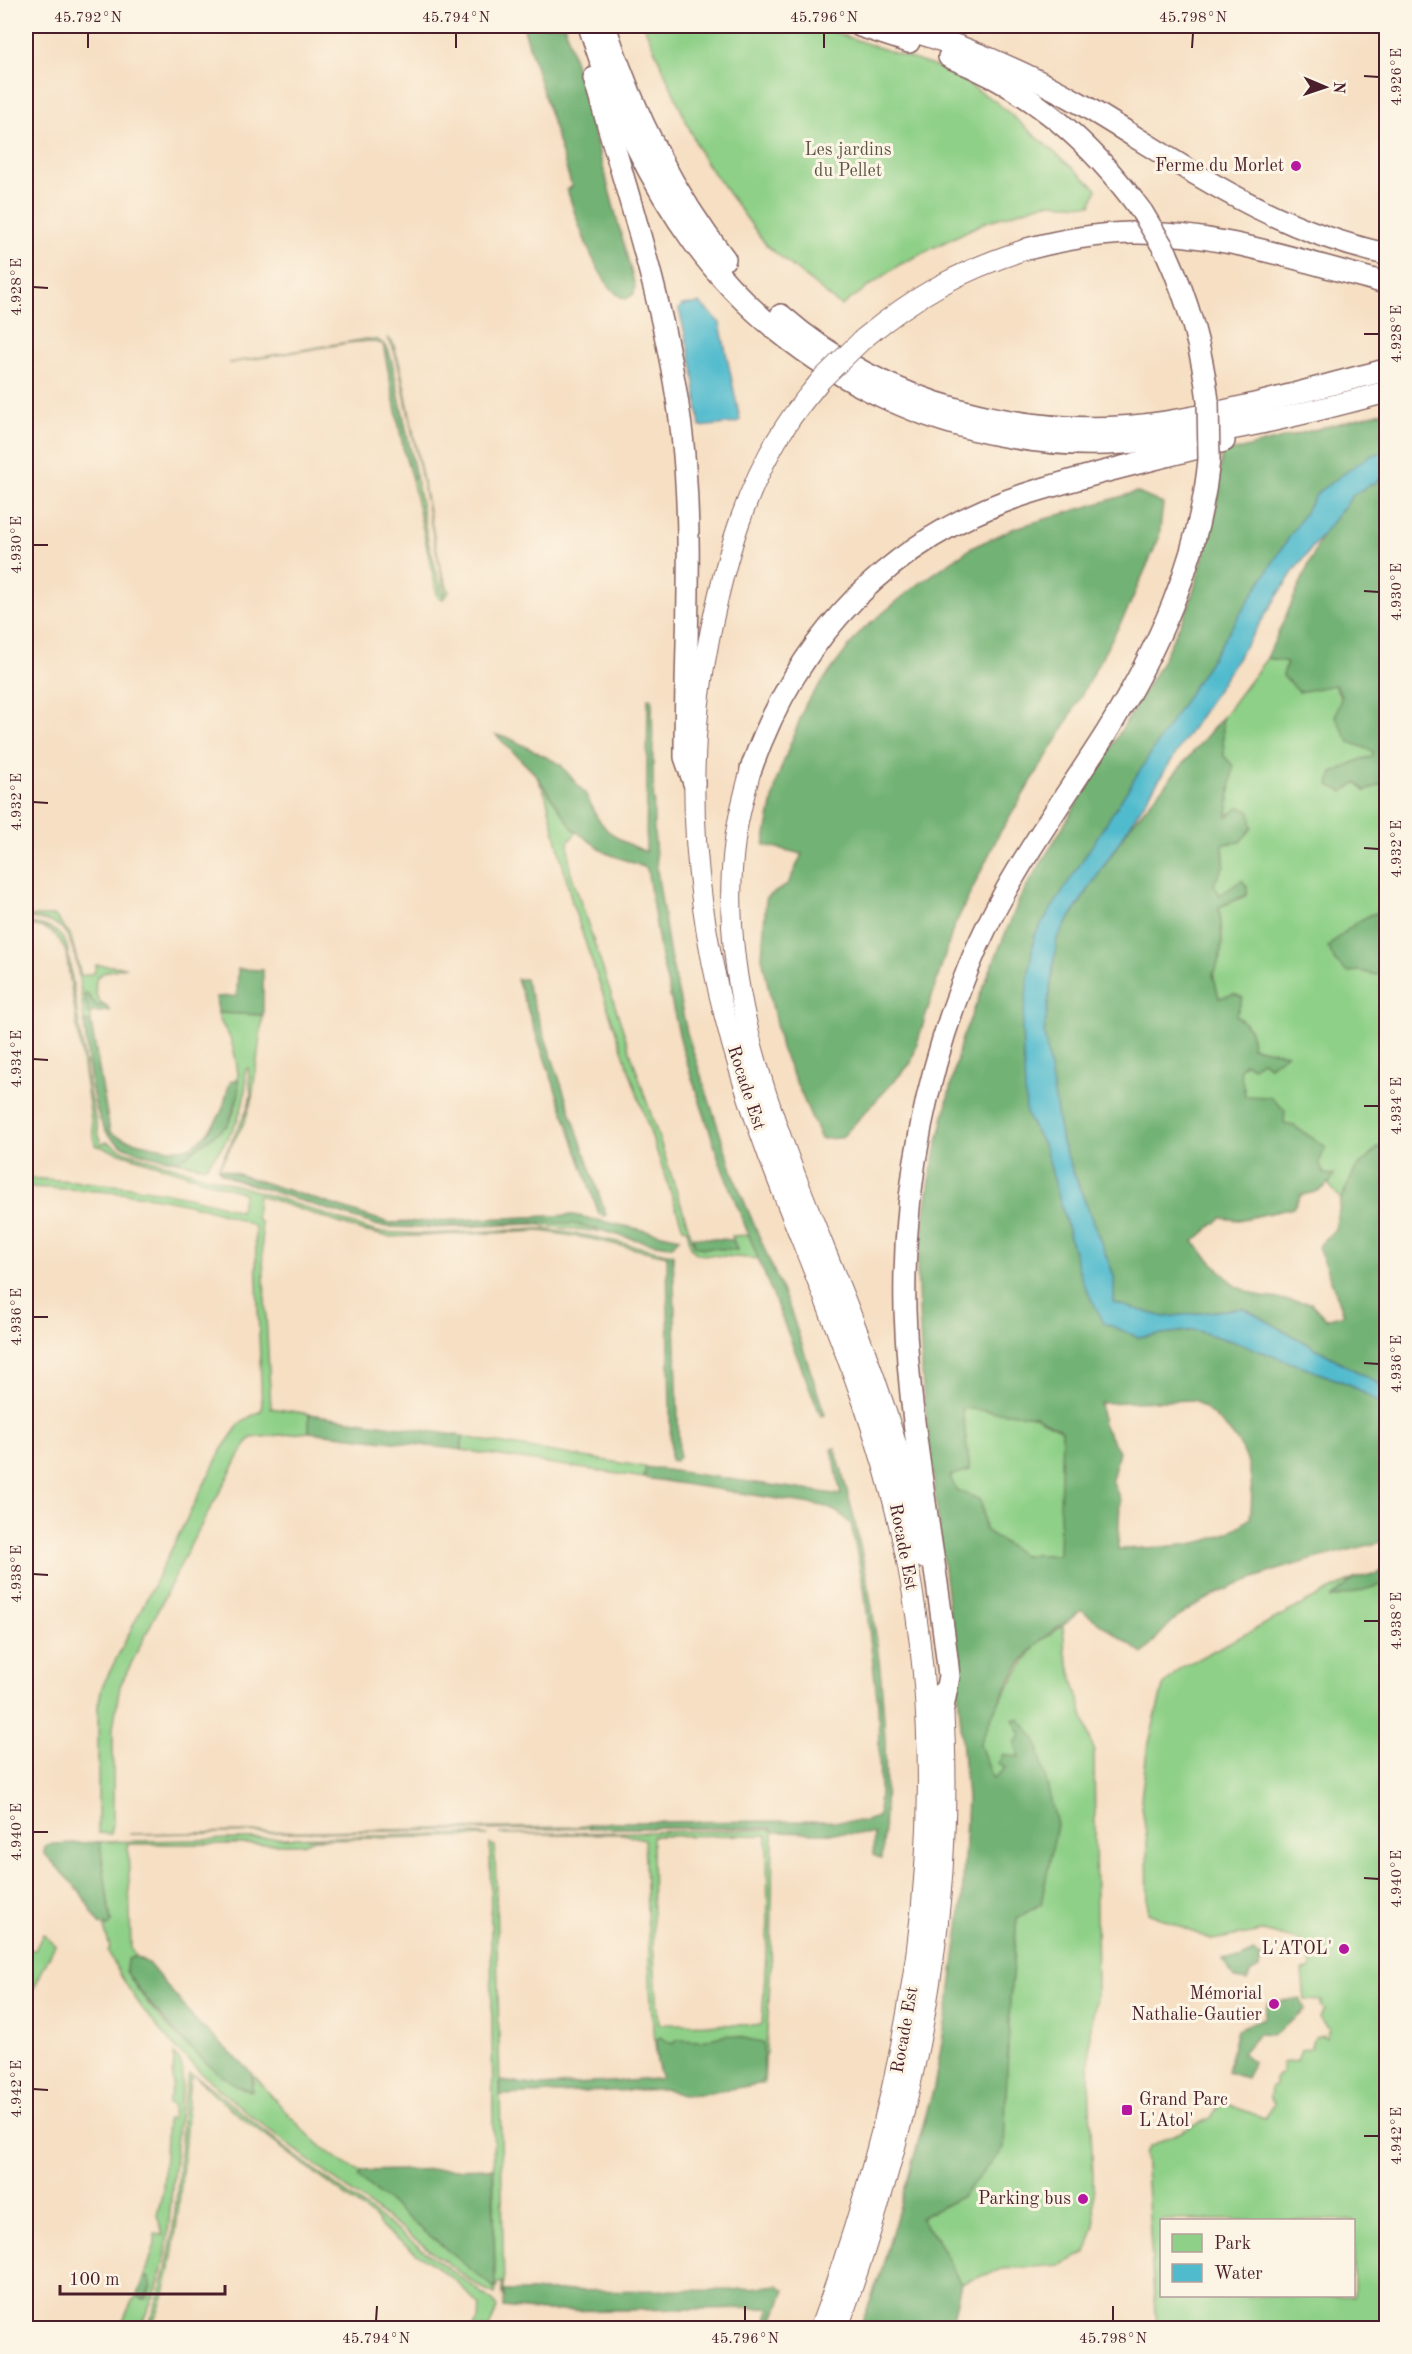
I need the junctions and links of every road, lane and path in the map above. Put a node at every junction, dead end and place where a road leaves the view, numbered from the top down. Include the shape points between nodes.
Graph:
1 (860, 26) edge
2 (895, 26) edge
3 (595, 29) edge
4 (921, 40) junction
5 (943, 48) junction
6 (1027, 249) joint
7 (1386, 254) edge
8 (1386, 284) edge
9 (1386, 370) edge
10 (1386, 392) edge
11 (1301, 415) junction
12 (751, 769) joint
13 (694, 783) junction
14 (943, 1708) junction
15 (820, 2328) edge
16 (838, 2328) edge

1 - 4 highway
2 - 4 highway
3 - 9 highway via 620,71 648,138 678,192 725,259 788,320 885,382 974,414 1064,428 1114,427 1165,422
3 - 11 highway via 634,143 663,197 695,244 731,287 770,323 848,380 950,423 1043,441 1124,443
3 - 13 highway via 590,65 655,286 682,435 688,546 686,757
4 - 5 highway
5 - 7 highway via 1020,72 1072,99 1255,210 1334,241
5 - 14 highway, bridge via 1058,119 1114,174 1143,212 1183,289 1196,329 1208,401 1209,460 1200,525 1169,618 1140,676 1032,847 989,924 941,1043 928,1092 914,1160 905,1309 911,1386 949,1676
6 - 8 highway via 1094,236 1170,235 1251,247
6 - 13 highway, Rocade Est, bridge via 992,260 926,291 863,339 820,381 789,421 753,488 725,567 701,684
10 - 11 highway
11 - 12 highway via 1274,428 1026,494 965,519 921,543 856,597 806,657 779,700
12 - 14 highway, Rocade Est via 735,841 732,875 732,926 745,1014 776,1123 896,1440 924,1557
13 - 15 highway, Rocade Est via 698,876 713,977 769,1156 879,1446 907,1563 925,1693 928,1811 912,1997 875,2163
14 - 16 highway, Rocade Est via 942,1875 922,2039 892,2166

